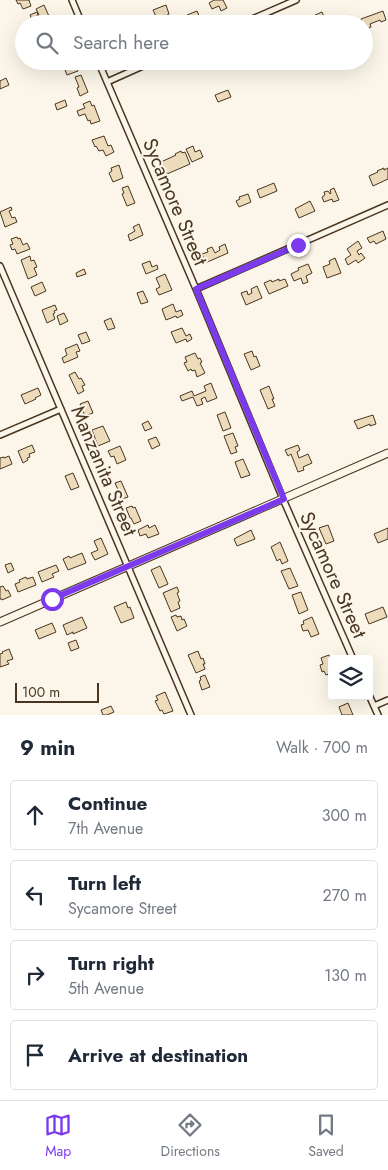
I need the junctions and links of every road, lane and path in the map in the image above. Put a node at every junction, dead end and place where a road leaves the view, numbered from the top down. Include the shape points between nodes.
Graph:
1 (72, 0) edge
2 (296, 0) edge
3 (78, 15) edge
4 (262, 15) edge
5 (102, 70) edge
6 (134, 70) edge
7 (107, 82) junction
8 (388, 206) edge
9 (0, 266) edge
10 (196, 289) junction
11 (61, 409) junction
12 (0, 436) edge
13 (388, 453) edge
14 (284, 499) junction
15 (128, 566) junction
16 (0, 622) edge
17 (352, 655) edge
18 (371, 700) edge
19 (388, 700) edge
20 (374, 706) junction
21 (191, 715) edge
22 (378, 715) edge

1 - 3 street
2 - 4 street
5 - 7 street, Sycamore Street
6 - 7 street
7 - 10 street, Sycamore Street
8 - 10 street
9 - 11 street, Manzanita Street
10 - 14 street, Sycamore Street
11 - 12 street
11 - 15 street, Manzanita Street
13 - 14 street
14 - 15 street
14 - 17 street, Sycamore Street
15 - 16 street
15 - 21 street, Manzanita Street
18 - 20 street
19 - 20 street
20 - 22 street

